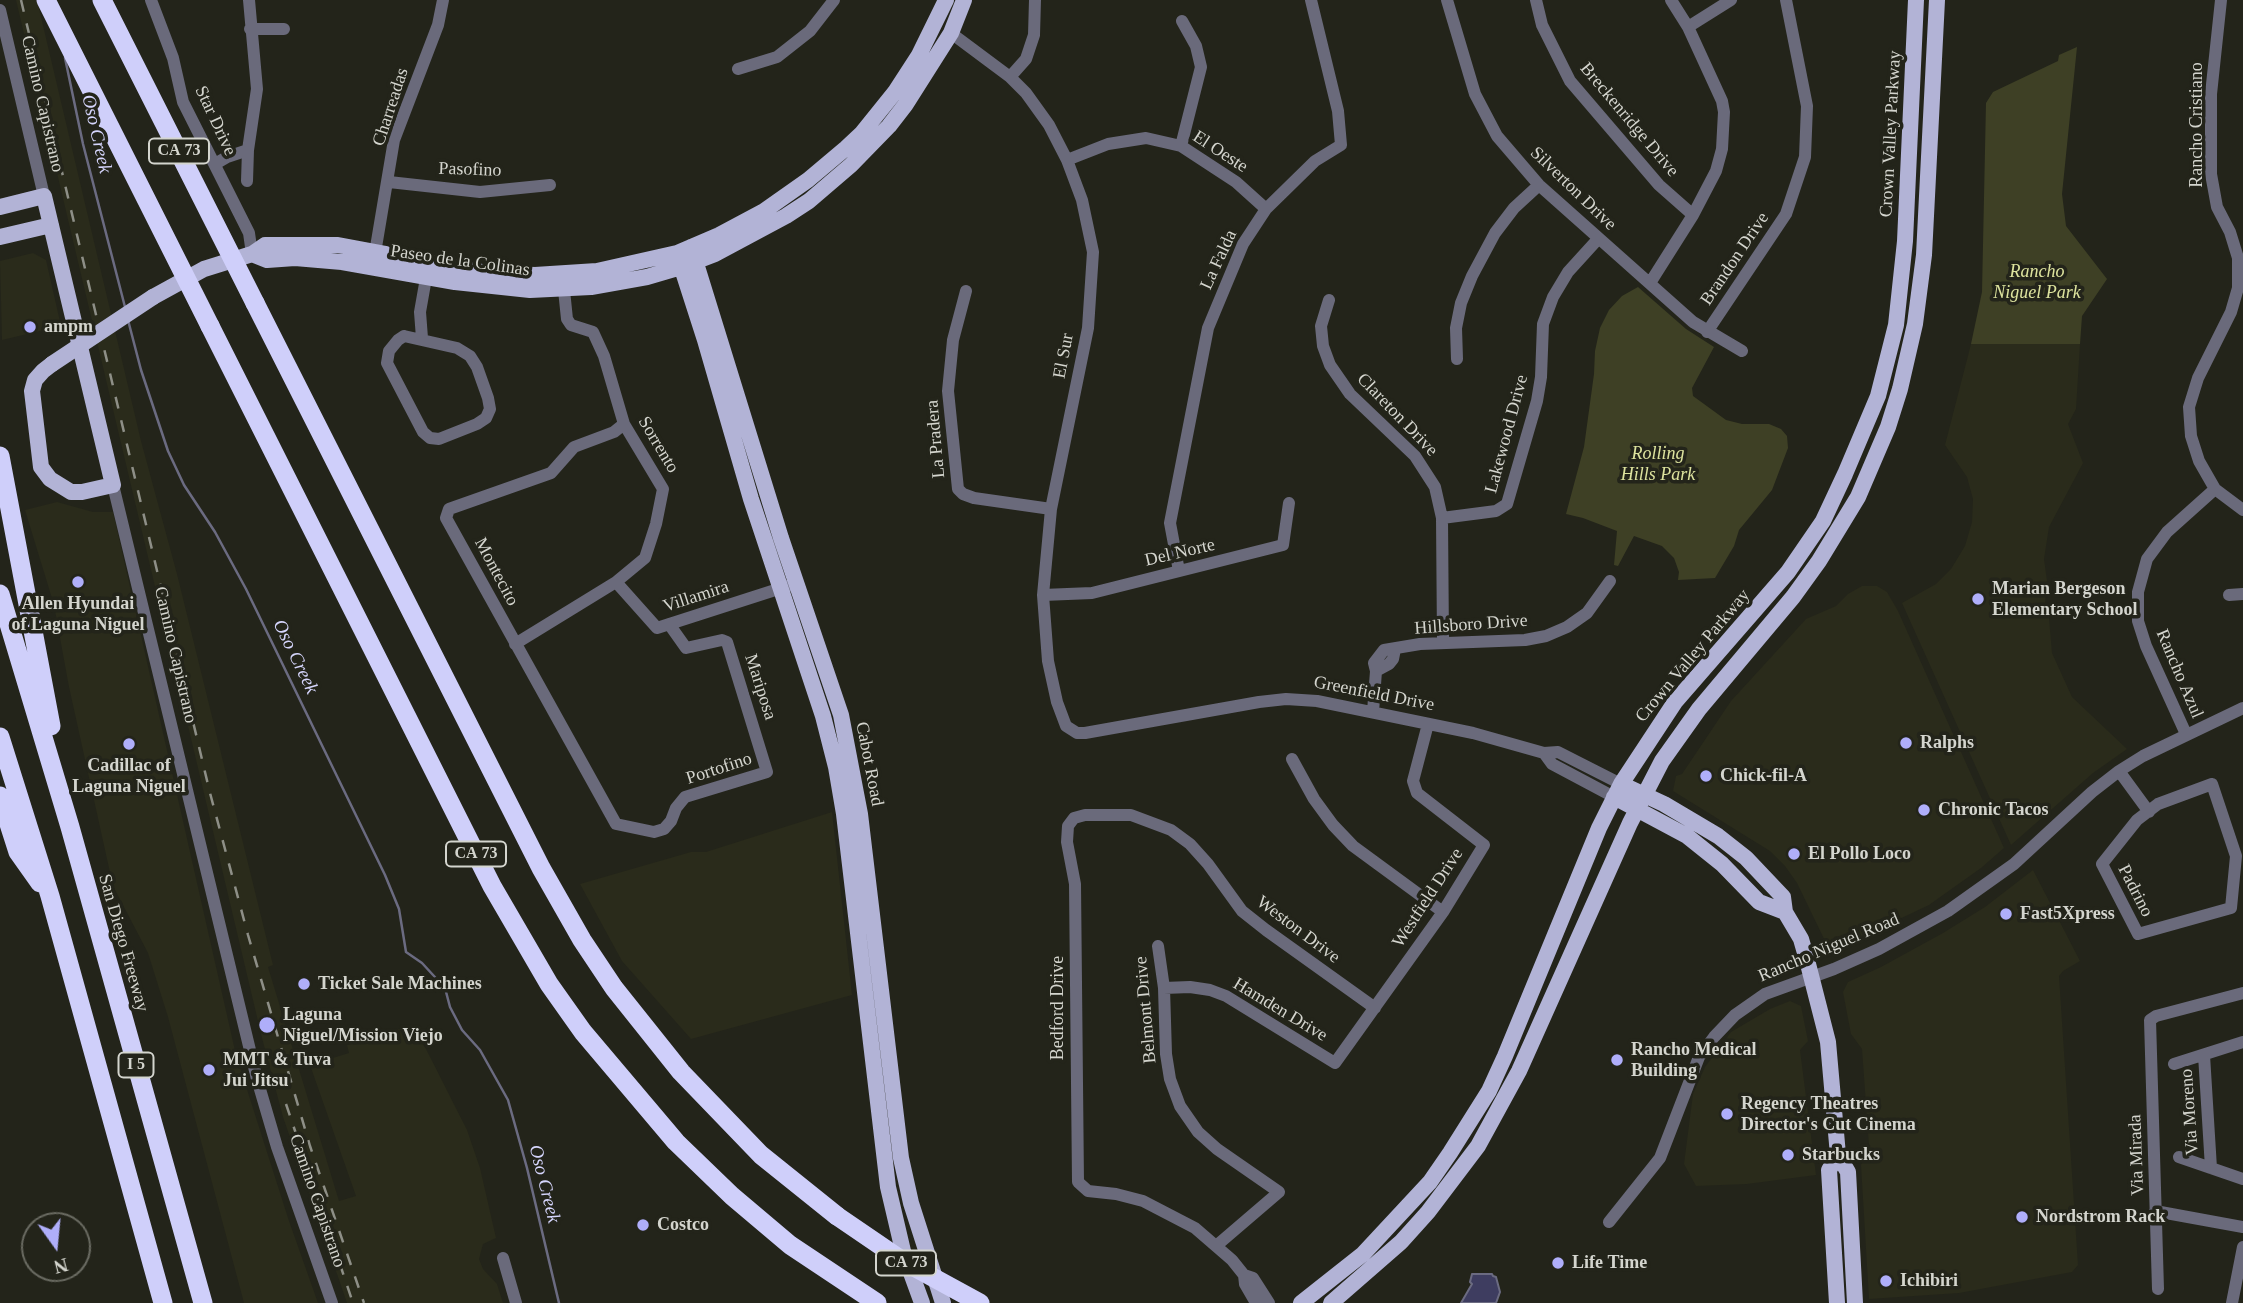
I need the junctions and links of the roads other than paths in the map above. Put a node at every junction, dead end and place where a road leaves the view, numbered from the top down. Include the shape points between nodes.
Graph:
1 (46, 0) edge
2 (102, 0) edge
3 (152, 0) edge
4 (249, 0) edge
5 (443, 0) edge
6 (834, 0) edge
7 (964, 0) edge
8 (1035, 0) edge
9 (1311, 0) edge
10 (1447, 0) edge
11 (1536, 0) edge
12 (1671, 0) edge
13 (1731, 0) edge
14 (1786, 0) edge
15 (1916, 0) edge
16 (1928, 0) edge
17 (1937, 0) edge
18 (2221, 0) edge
19 (944, 4) edge
20 (0, 10) edge
21 (1182, 21) dead end
22 (1688, 27) junction
23 (285, 29) dead end
24 (250, 30) junction
25 (950, 33) junction
26 (919, 55) junction
27 (738, 69) dead end
28 (1010, 76) junction
29 (1933, 101) junction
30 (1181, 146) junction
31 (248, 150) junction
32 (1067, 160) junction
33 (215, 164) junction
34 (247, 181) dead end
35 (389, 181) junction
36 (550, 185) dead end
37 (1539, 185) junction
38 (44, 197) junction
39 (0, 207) edge
40 (1266, 209) junction
41 (1693, 215) junction
42 (51, 225) junction
43 (0, 237) edge
44 (1598, 239) junction
45 (252, 254) junction
46 (686, 257) junction
47 (373, 261) junction
48 (488, 273) junction
49 (426, 278) junction
50 (1650, 284) junction
51 (564, 290) junction
52 (966, 290) dead end
53 (1329, 300) dead end
54 (420, 312) junction
55 (1707, 331) junction
56 (404, 336) junction
57 (422, 338) junction
58 (1742, 351) dead end
59 (1457, 359) dead end
60 (624, 424) junction
61 (0, 456) edge
62 (113, 485) junction
63 (2215, 489) junction
64 (1289, 503) dead end
65 (1051, 509) junction
66 (2243, 510) edge
67 (1442, 518) junction
68 (1823, 521) junction
69 (1839, 530) junction
70 (1179, 571) junction
71 (1610, 581) dead end
72 (616, 582) junction
73 (789, 586) junction
74 (0, 594) edge
75 (2243, 594) edge
76 (1043, 595) junction
77 (2229, 595) dead end
78 (669, 624) junction
79 (1443, 642) junction
80 (515, 644) junction
81 (2243, 708) edge
82 (1373, 712) junction
83 (1428, 724) junction
84 (1070, 731) joint
85 (2186, 734) junction
86 (0, 737) edge
87 (1292, 759) dead end
88 (2119, 771) junction
89 (767, 772) joint
90 (1618, 790) junction
91 (0, 796) edge
92 (1640, 801) junction
93 (2149, 812) junction
94 (616, 824) joint
95 (1068, 826) joint
96 (69, 827) junction
97 (50, 896) junction
98 (1443, 912) junction
99 (1158, 946) dead end
100 (1813, 977) junction
101 (1164, 988) junction
102 (2243, 993) edge
103 (1375, 1008) junction
104 (2243, 1042) edge
105 (2204, 1055) junction
106 (1335, 1063) joint
107 (2174, 1064) dead end
108 (1838, 1155) junction
109 (2179, 1157) dead end
110 (2211, 1168) junction
111 (2243, 1179) edge
112 (2155, 1211) junction
113 (1609, 1222) dead end
114 (2243, 1227) edge
115 (1216, 1246) junction
116 (2243, 1247) edge
117 (503, 1258) dead end
118 (1244, 1275) junction
119 (2158, 1289) dead end
120 (868, 1298) edge
121 (163, 1303) edge
122 (203, 1303) edge
123 (332, 1303) edge
124 (516, 1303) edge
125 (922, 1303) edge
126 (943, 1303) edge
127 (980, 1303) edge
128 (1256, 1303) edge
129 (1269, 1303) edge
130 (1301, 1303) edge
131 (1331, 1303) edge
132 (1837, 1303) edge
133 (1855, 1303) edge
134 (2232, 1303) edge

1 - 120 highway, CA 73, bridge via 492,886 549,984 590,1042 676,1142 790,1245
2 - 127 highway, CA 73, bridge via 541,868 614,988 681,1072 761,1155 903,1261
3 - 33 street, Star Drive via 183,102
4 - 24 street
5 - 35 street, Charreadas via 438,25 394,140
6 - 27 street via 810,31 777,57
7 - 25 main road, Paseo de la Colinas
8 - 28 street via 1034,35 1026,59
9 - 40 street, La Falda via 1338,111 1341,145 1315,161
10 - 37 street, Silverton Drive via 1475,94 1497,136
11 - 41 street, Breckenridge Drive via 1542,25 1570,81 1659,185
12 - 22 street
13 - 22 street
14 - 55 street, Brandon Drive via 1807,106 1805,157 1786,214
15 - 68 main road, Crown Valley Parkway via 1905,241 1896,325 1878,396
16 - 29 main road via 1925,93
17 - 29 main road
18 - 63 street, Rancho Cristiano via 2211,94 2211,174 2217,207 2238,258 2238,288 2189,407 2191,436
19 - 25 main road
19 - 26 main road, Paseo de la Colinas
20 - 38 street, Camino Capistrano
21 - 30 street via 1201,67
22 - 41 street via 1724,112 1723,149
23 - 24 street
24 - 31 street via 257,89
25 - 26 main road
25 - 28 street, El Sur
25 - 46 main road, Paseo de la Colinas via 889,126 851,165 786,216 737,243
26 - 46 main road, Paseo de la Colinas via 862,132 827,166 764,211
28 - 32 street, El Sur via 1049,125
29 - 69 main road via 1924,255 1913,336 1888,427
30 - 32 street, El Oeste via 1146,138 1108,144
30 - 40 street, El Oeste via 1236,182
31 - 33 street
31 - 34 street
32 - 65 street, El Sur via 1082,200 1093,252 1088,328
33 - 45 street, Star Drive via 249,233
35 - 36 street, Pasofino via 480,192
35 - 47 street, Charreadas
37 - 44 street, Silverton Drive
37 - 59 street via 1495,233 1472,276 1456,328
38 - 39 main road
38 - 42 main road, Camino Capistrano
40 - 70 street, La Falda via 1243,244 1208,328 1170,523
41 - 50 street
42 - 43 main road
42 - 62 main road, Camino Capistrano
44 - 50 street, Silverton Drive
44 - 67 street, Lakewood Drive via 1568,272 1543,324 1537,401 1507,504 1496,511
45 - 47 main road, Paseo de la Colinas via 267,260
45 - 62 main road, Paseo de la Colinas, bridge via 204,270 153,297 35,380 32,391 41,467 71,492
46 - 48 main road, Paseo de la Colinas via 586,272
46 - 51 main road, Paseo de la Colinas via 647,277
46 - 73 main road, Cabot Road via 751,499
47 - 48 main road, Paseo de la Colinas
47 - 49 main road, Paseo de la Colinas
48 - 49 main road via 442,272
49 - 51 main road, Paseo de la Colinas via 504,289
49 - 54 street
50 - 55 street, Silverton Drive
51 - 60 street, Sorrento via 571,325 593,331
52 - 65 street, La Pradera via 953,340 948,391 958,489 974,498
53 - 67 street, Clareton Drive via 1321,326 1330,365 1350,394 1428,473 1436,486
54 - 56 street
54 - 57 street
55 - 58 street, Silverton Drive
56 - 57 street
56 - 57 street via 389,351 388,368 423,432 439,439 483,421 489,403 473,359 457,348
60 - 72 street, Sorrento via 663,489 645,558
60 - 80 street, Montecito via 574,447 551,472 449,509 446,518
61 - 96 highway
62 - 123 street, Camino Capistrano via 257,1079
63 - 66 street, Rancho Cristiano
63 - 85 street, Rancho Azul via 2153,550 2138,592 2138,621 2146,646
64 - 70 street, Del Norte via 1283,545
65 - 76 street, El Sur
67 - 79 street, Clareton Drive
68 - 69 main road
68 - 90 main road, Crown Valley Parkway via 1788,572 1675,702
69 - 92 main road via 1793,597 1699,709
70 - 76 street, Del Norte via 1092,593
71 - 79 street, Hillsboro Drive via 1587,613 1546,636
72 - 78 street, Villamira via 657,628
72 - 80 street
73 - 78 street, Villamira
73 - 125 main road, Cabot Road via 836,767 888,1187 903,1251
73 - 126 main road, Cabot Road via 841,715 852,768 901,1158
74 - 96 highway, San Diego Freeway / I 5
75 - 77 street
76 - 84 street, El Sur via 1048,661 1063,721
78 - 89 street, Mariposa via 686,648 727,642
79 - 82 street, Hillsboro Drive via 1384,650 1374,663
80 - 94 street, Montecito
81 - 85 street, Rancho Niguel Road
82 - 83 street, Greenfield Drive
82 - 84 street, Greenfield Drive via 1286,699 1085,733
83 - 90 street, Greenfield Drive via 1544,753 1558,752
83 - 98 street, Westfield Drive via 1413,781 1417,793 1484,845
85 - 88 street, Rancho Niguel Road
86 - 97 highway, I 5
87 - 98 street via 1314,799 1353,846
88 - 93 street
88 - 100 street, Rancho Niguel Road via 1988,885 1913,932
89 - 94 street, Portofino via 685,797 664,829 654,832
90 - 92 main road, Greenfield Drive
90 - 130 main road, Crown Valley Parkway via 1505,1056 1467,1127 1430,1182 1384,1232
91 - 97 highway via 18,852
92 - 100 main road, Greenfield Drive via 1722,864 1759,902 1785,912 1801,939
92 - 131 main road via 1538,1033 1478,1146 1401,1242
93 - 93 street, Padrino via 2137,820 2102,864 2137,933 2231,908 2236,856 2212,784 2158,804
95 - 103 street, Weston Drive via 1085,815 1131,815 1171,830 1208,864 1242,911
95 - 115 street, Bedford Drive via 1075,884 1077,1174 1082,1188 1143,1201 1195,1228
96 - 122 highway, San Diego Freeway / I 5
97 - 121 highway, I 5
98 - 103 street, Westfield Drive
99 - 101 street, Belmont Drive
100 - 108 main road, Greenfield Drive via 1828,1042
100 - 113 street, Rancho Niguel Road via 1748,1004 1714,1037 1689,1079 1660,1158
101 - 106 street, Hamden Drive via 1190,987 1226,996
101 - 115 street, Belmont Drive via 1166,1054 1180,1106 1217,1149 1279,1192
102 - 112 street, Via Mirada via 2150,1020
103 - 106 street, Westfield Drive
104 - 105 street
105 - 107 street
105 - 110 street, Via Moreno
108 - 132 main road, Greenfield Drive via 1829,1170
108 - 133 main road, Greenfield Drive via 1849,1180
109 - 110 street
110 - 111 street
112 - 114 street
112 - 119 street, Via Mirada
115 - 118 street
116 - 134 street
117 - 124 street
118 - 128 street
118 - 129 street via 1253,1278

